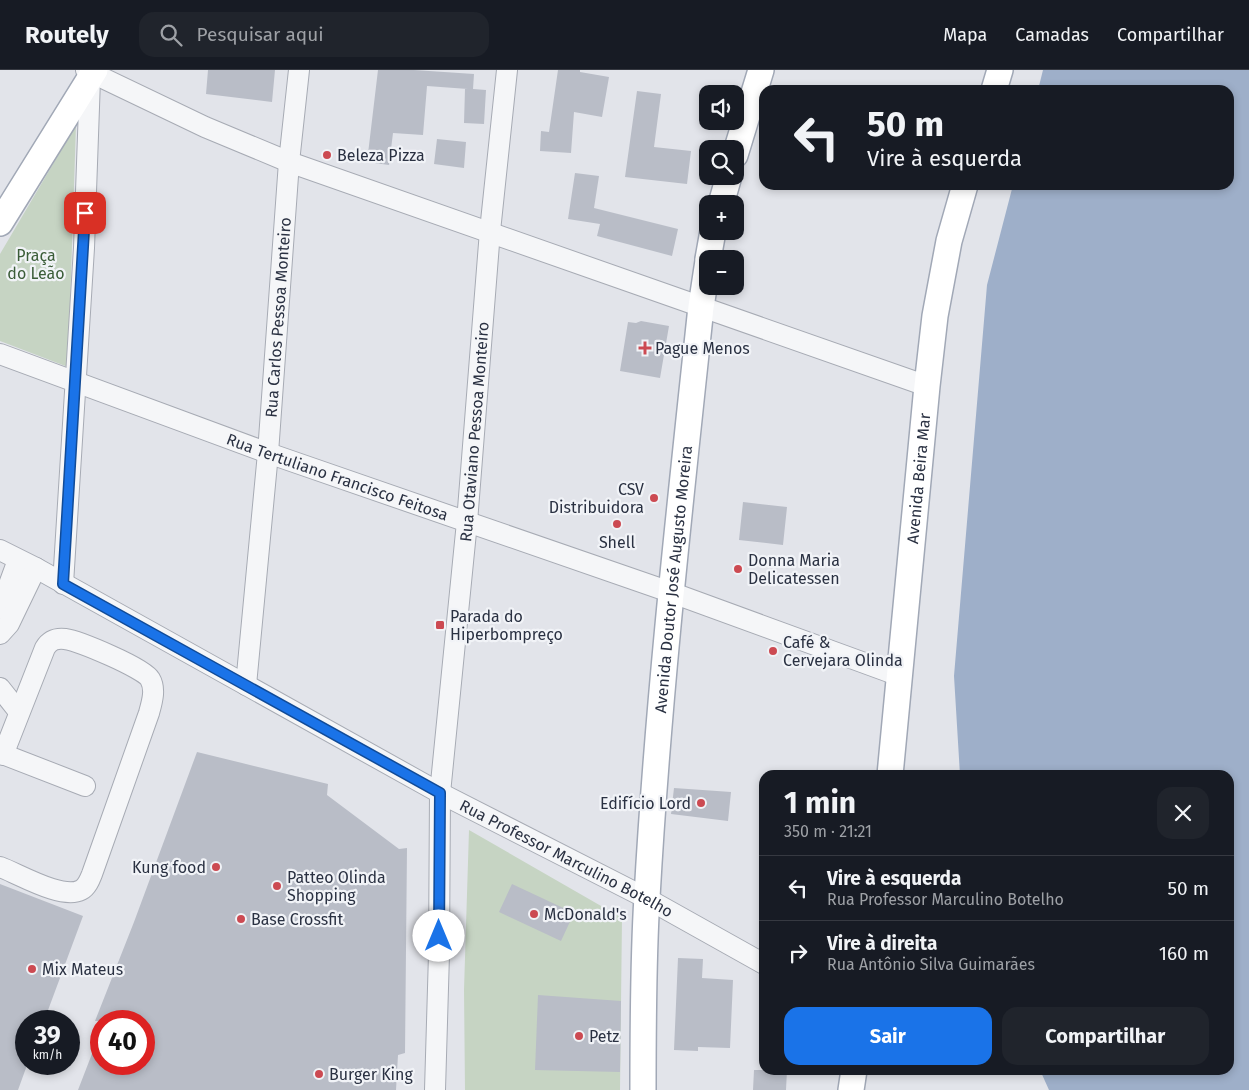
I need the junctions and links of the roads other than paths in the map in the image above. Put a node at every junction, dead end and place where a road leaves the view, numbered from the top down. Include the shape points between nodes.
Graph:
1 (299, 70) edge
2 (507, 70) edge
3 (761, 70) edge
4 (1000, 70) edge
5 (91, 73) edge
6 (996, 85) edge
7 (740, 140) edge
8 (289, 162) junction
9 (963, 190) edge
10 (0, 224) edge
11 (490, 231) junction
12 (703, 295) edge
13 (701, 307) junction
14 (0, 354) edge
15 (75, 381) junction
16 (927, 386) junction
17 (268, 453) junction
18 (467, 522) junction
19 (0, 550) edge
20 (27, 564) junction
21 (63, 584) junction
22 (670, 592) junction
23 (0, 609) edge
24 (0, 634) edge
25 (900, 676) junction
26 (246, 685) junction
27 (0, 688) edge
28 (19, 712) junction
29 (2, 754) edge
30 (891, 770) edge
31 (85, 786) dead end
32 (440, 793) junction
33 (0, 867) edge
34 (646, 898) junction
35 (759, 961) edge
36 (853, 1075) edge
37 (435, 1090) edge
38 (643, 1090) edge
39 (851, 1090) edge

1 - 8 street, Rua Carlos Pessoa Monteiro
2 - 11 street, Rua Otaviano Pessoa Monteiro
3 - 7 main road
4 - 6 main road
5 - 8 street via 204,127
5 - 10 main road
5 - 15 street
8 - 11 street
8 - 17 street, Rua Carlos Pessoa Monteiro
9 - 16 main road, Avenida Beira Mar via 941,278
11 - 13 street
11 - 18 street, Rua Otaviano Pessoa Monteiro
12 - 13 main road, Avenida Doutor José Augusto Moreira
13 - 16 street
13 - 22 main road, Avenida Doutor José Augusto Moreira
14 - 15 street, Rua Tertuliano Francisco Feitosa
15 - 17 street, Rua Tertuliano Francisco Feitosa
15 - 21 street
16 - 25 main road, Avenida Beira Mar
17 - 18 street, Rua Tertuliano Francisco Feitosa
17 - 26 street, Rua Carlos Pessoa Monteiro
18 - 22 street, Rua Tertuliano Francisco Feitosa
18 - 32 street, Rua Otaviano Pessoa Monteiro
19 - 20 street, Rua Professor Marculino Botelho
20 - 21 street, Rua Professor Marculino Botelho
20 - 23 street
20 - 24 street via 9,624
21 - 26 street, Rua Professor Marculino Botelho
22 - 25 street, Rua Tertuliano Francisco Feitosa
22 - 34 main road, Avenida Doutor José Augusto Moreira
25 - 30 main road, Avenida Beira Mar
26 - 32 street, Rua Professor Marculino Botelho
27 - 28 street
28 - 29 street
28 - 33 street via 45,648 56,640 65,639 83,645 135,667 146,674 152,685 149,713 85,886 77,891 62,892
29 - 31 street
32 - 34 street, Rua Professor Marculino Botelho
32 - 37 street, Rua Otaviano Pessoa Monteiro
34 - 35 street, Rua Professor Marculino Botelho
34 - 38 main road, Avenida Doutor José Augusto Moreira
36 - 39 main road

